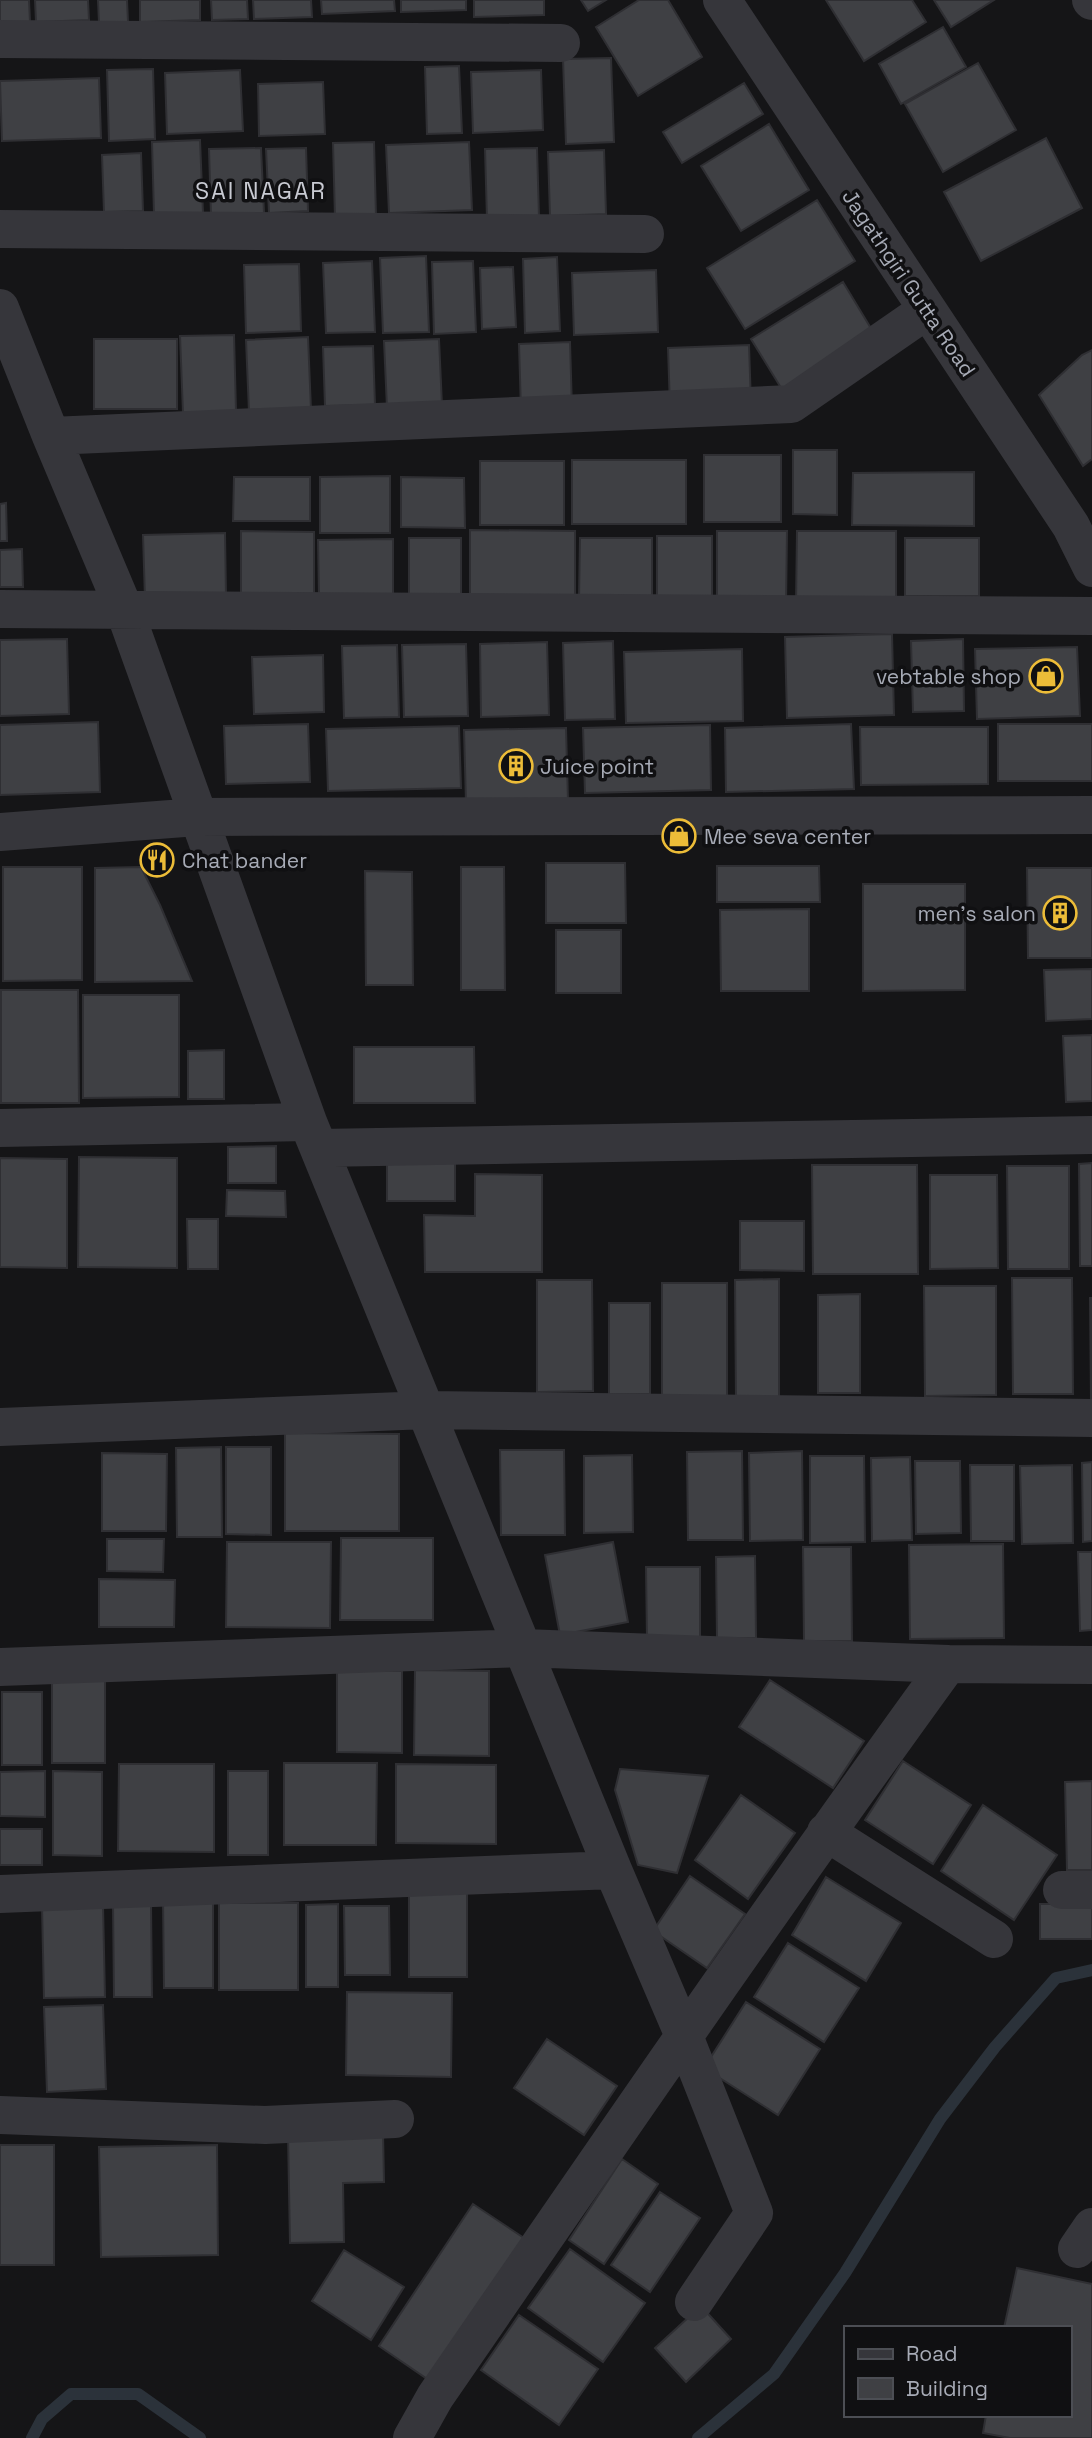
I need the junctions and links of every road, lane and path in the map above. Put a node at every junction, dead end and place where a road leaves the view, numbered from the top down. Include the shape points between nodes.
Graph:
1 (722, 0) edge
2 (0, 39) edge
3 (561, 43) dead end
4 (0, 229) edge
5 (645, 234) dead end
6 (0, 308) edge
7 (926, 310) junction
8 (15, 388) edge
9 (51, 436) junction
10 (1082, 519) edge
11 (1092, 568) edge
12 (0, 608) edge
13 (124, 609) junction
14 (1092, 616) edge
15 (1092, 815) edge
16 (197, 817) junction
17 (0, 832) edge
18 (0, 1128) edge
19 (313, 1135) junction
20 (1092, 1135) edge
21 (427, 1410) junction
22 (1092, 1418) edge
23 (0, 1427) edge
24 (523, 1648) junction
25 (948, 1664) junction
26 (1092, 1665) edge
27 (0, 1667) edge
28 (826, 1832) junction
29 (613, 1870) junction
30 (0, 1894) edge
31 (994, 1939) dead end
32 (684, 2036) junction
33 (0, 2115) edge
34 (395, 2119) dead end
35 (694, 2302) dead end
36 (412, 2438) edge

1 - 7 street, Jagathgiri Gutta Road
2 - 3 street
4 - 5 street
6 - 8 street
7 - 9 street via 791,404
7 - 10 street, Jagathgiri Gutta Road
8 - 9 street
9 - 13 street
10 - 11 street, Jagathgiri Gutta Road
12 - 13 street
13 - 14 street
13 - 16 street
15 - 16 street
16 - 17 street
16 - 19 street
18 - 19 street
19 - 20 street
19 - 21 street
21 - 22 street
21 - 23 street
21 - 24 street
24 - 25 street
24 - 27 street
24 - 29 street
25 - 26 street
25 - 28 street
28 - 31 street
28 - 32 street
29 - 30 street
29 - 32 street
32 - 35 street via 754,2213
32 - 36 street via 435,2397
33 - 34 street via 265,2125

